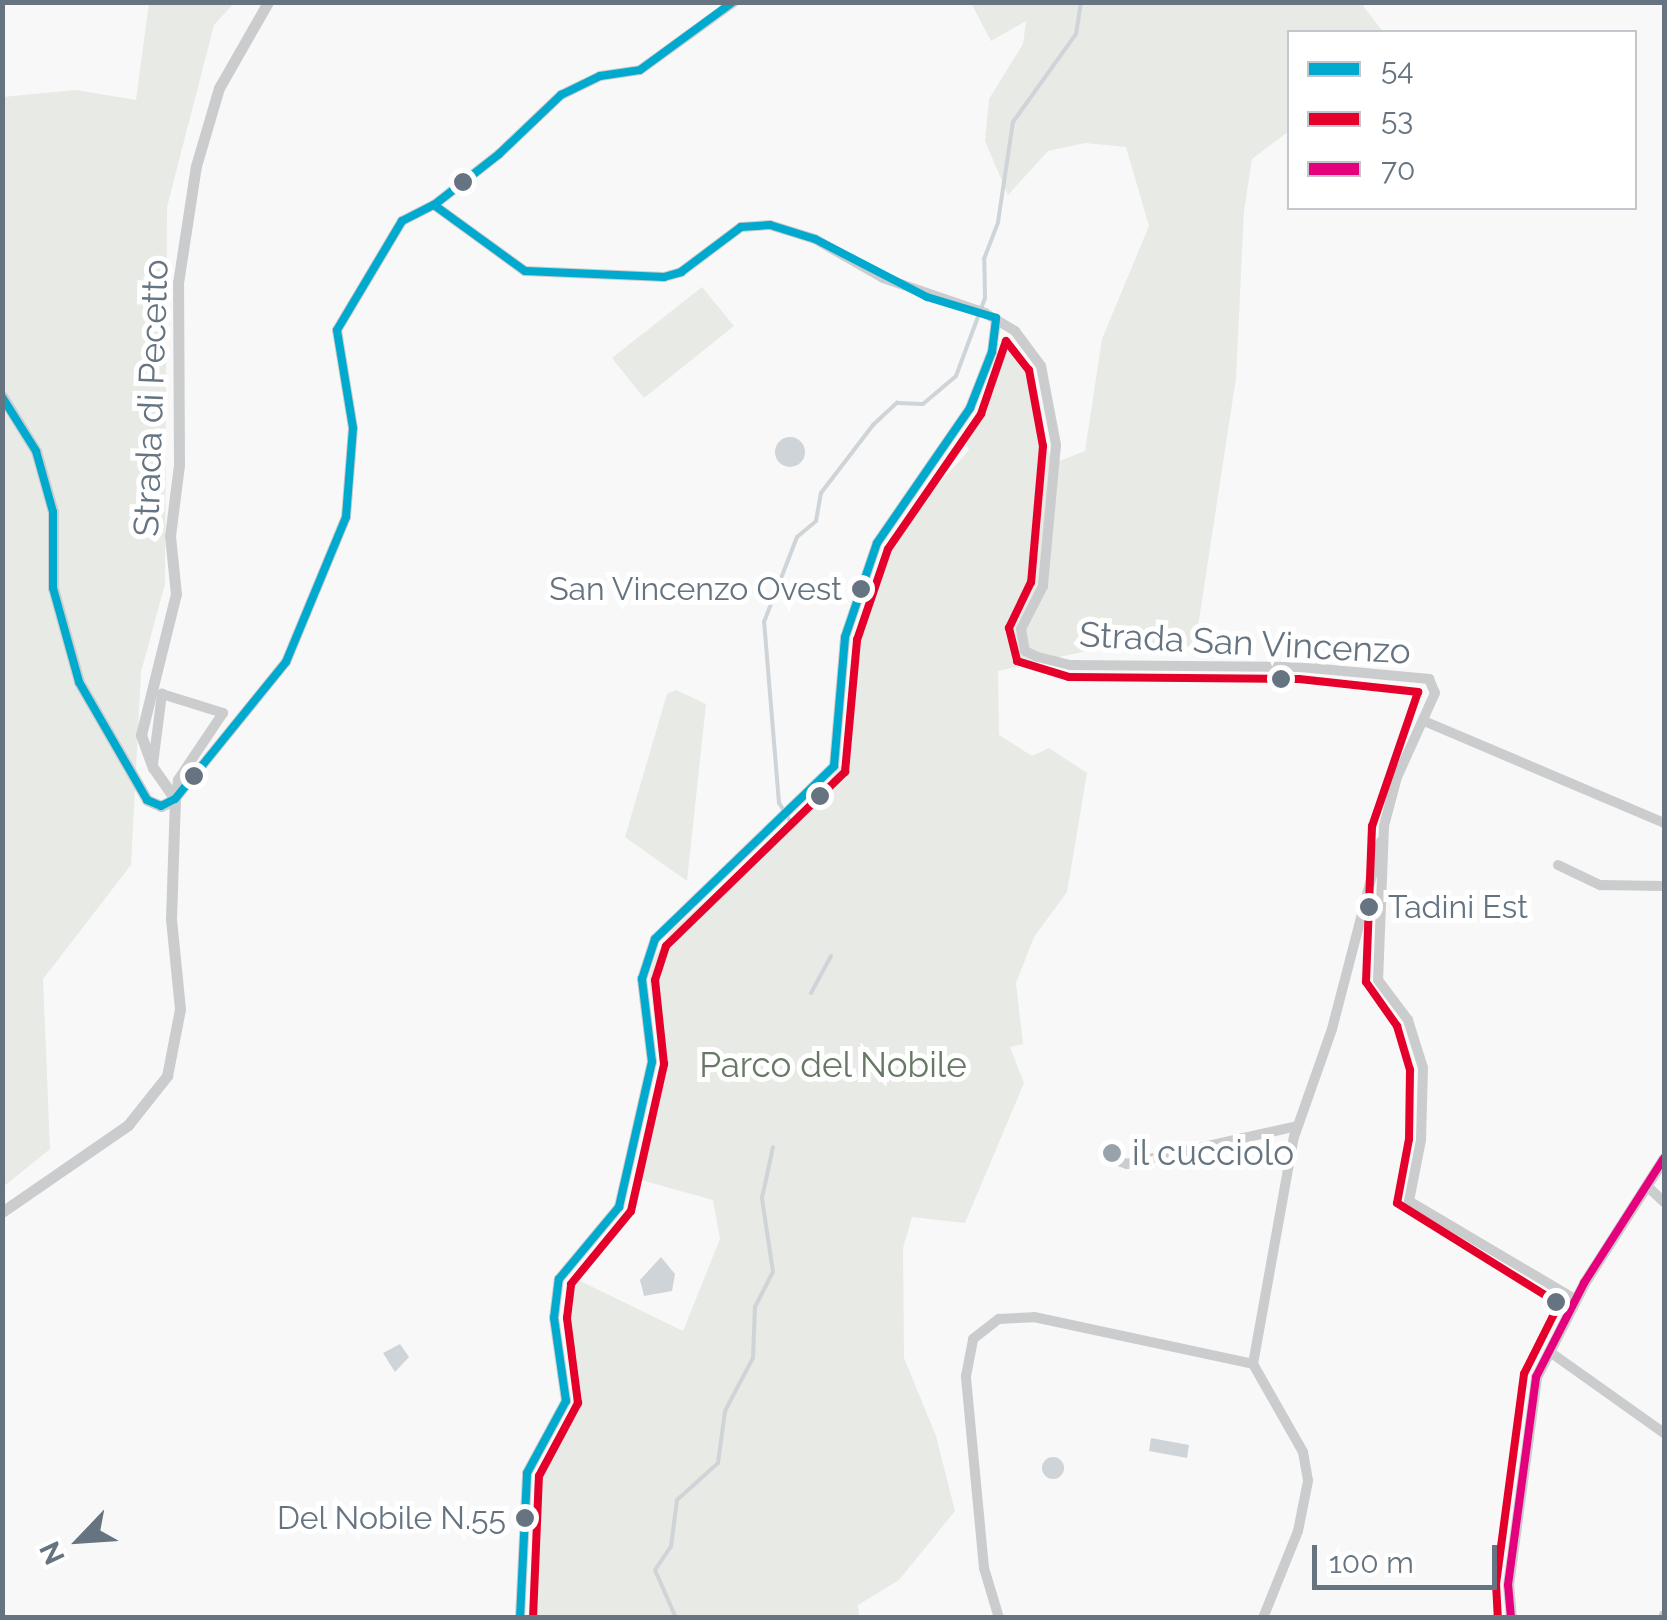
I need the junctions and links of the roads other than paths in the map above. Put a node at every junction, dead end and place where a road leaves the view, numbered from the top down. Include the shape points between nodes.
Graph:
1 (268, 2) edge
2 (734, 2) edge
3 (434, 205) junction
4 (985, 314) junction
5 (2, 396) edge
6 (1424, 721) junction
7 (153, 768) junction
8 (176, 799) junction
9 (1664, 822) edge
10 (1384, 826) junction
11 (1558, 865) dead end
12 (1664, 886) edge
13 (1297, 1126) junction
14 (1664, 1158) edge
15 (1112, 1159) dead end
16 (1648, 1187) junction
17 (1664, 1202) edge
18 (6, 1212) edge
19 (1575, 1300) junction
20 (1550, 1352) junction
21 (1253, 1364) junction
22 (1664, 1433) edge
23 (520, 1618) edge
24 (999, 1618) edge
25 (1263, 1618) edge
26 (1511, 1618) edge

1 - 7 street, Strada di Pecetto via 219,88 192,185 178,283 179,465 170,536 176,594 142,736
2 - 3 street via 640,70 600,76 562,94
3 - 4 street, Strada San Vincenzo via 525,272 664,277 682,272 742,227 770,225 815,238 912,290
3 - 8 street via 402,221 337,330 353,428 346,517 286,662
4 - 6 street, Strada San Vincenzo via 1028,340 1041,366 1056,445 1044,580 1021,629 1025,651 1070,665 1300,666 1414,676 1434,685
4 - 23 street via 992,352 970,408 877,544 845,637 834,766 655,939 642,978 652,1062 619,1207 559,1278 554,1318 566,1401 528,1473
5 - 8 street via 36,452 53,512 54,588 79,682 146,800 162,806
6 - 9 street
6 - 10 street, Strada San Vincenzo via 1397,777
7 - 8 street, Strada di Pecetto
7 - 8 street via 162,694 223,713 178,780
8 - 18 street via 171,919 179,1032 168,1076 128,1125
10 - 13 street via 1373,886
10 - 19 street, Strada San Vincenzo via 1378,980 1408,1020 1423,1068 1409,1201
11 - 12 street via 1600,884
13 - 15 street via 1127,1164
13 - 21 street
14 - 16 street
16 - 17 street
16 - 19 street
19 - 20 street
20 - 22 street
20 - 26 street via 1536,1377 1530,1415 1508,1585
21 - 24 street via 1034,1317 1015,1315 984,1327 973,1339 966,1376 984,1568
21 - 25 street via 1303,1452 1308,1481 1298,1531

